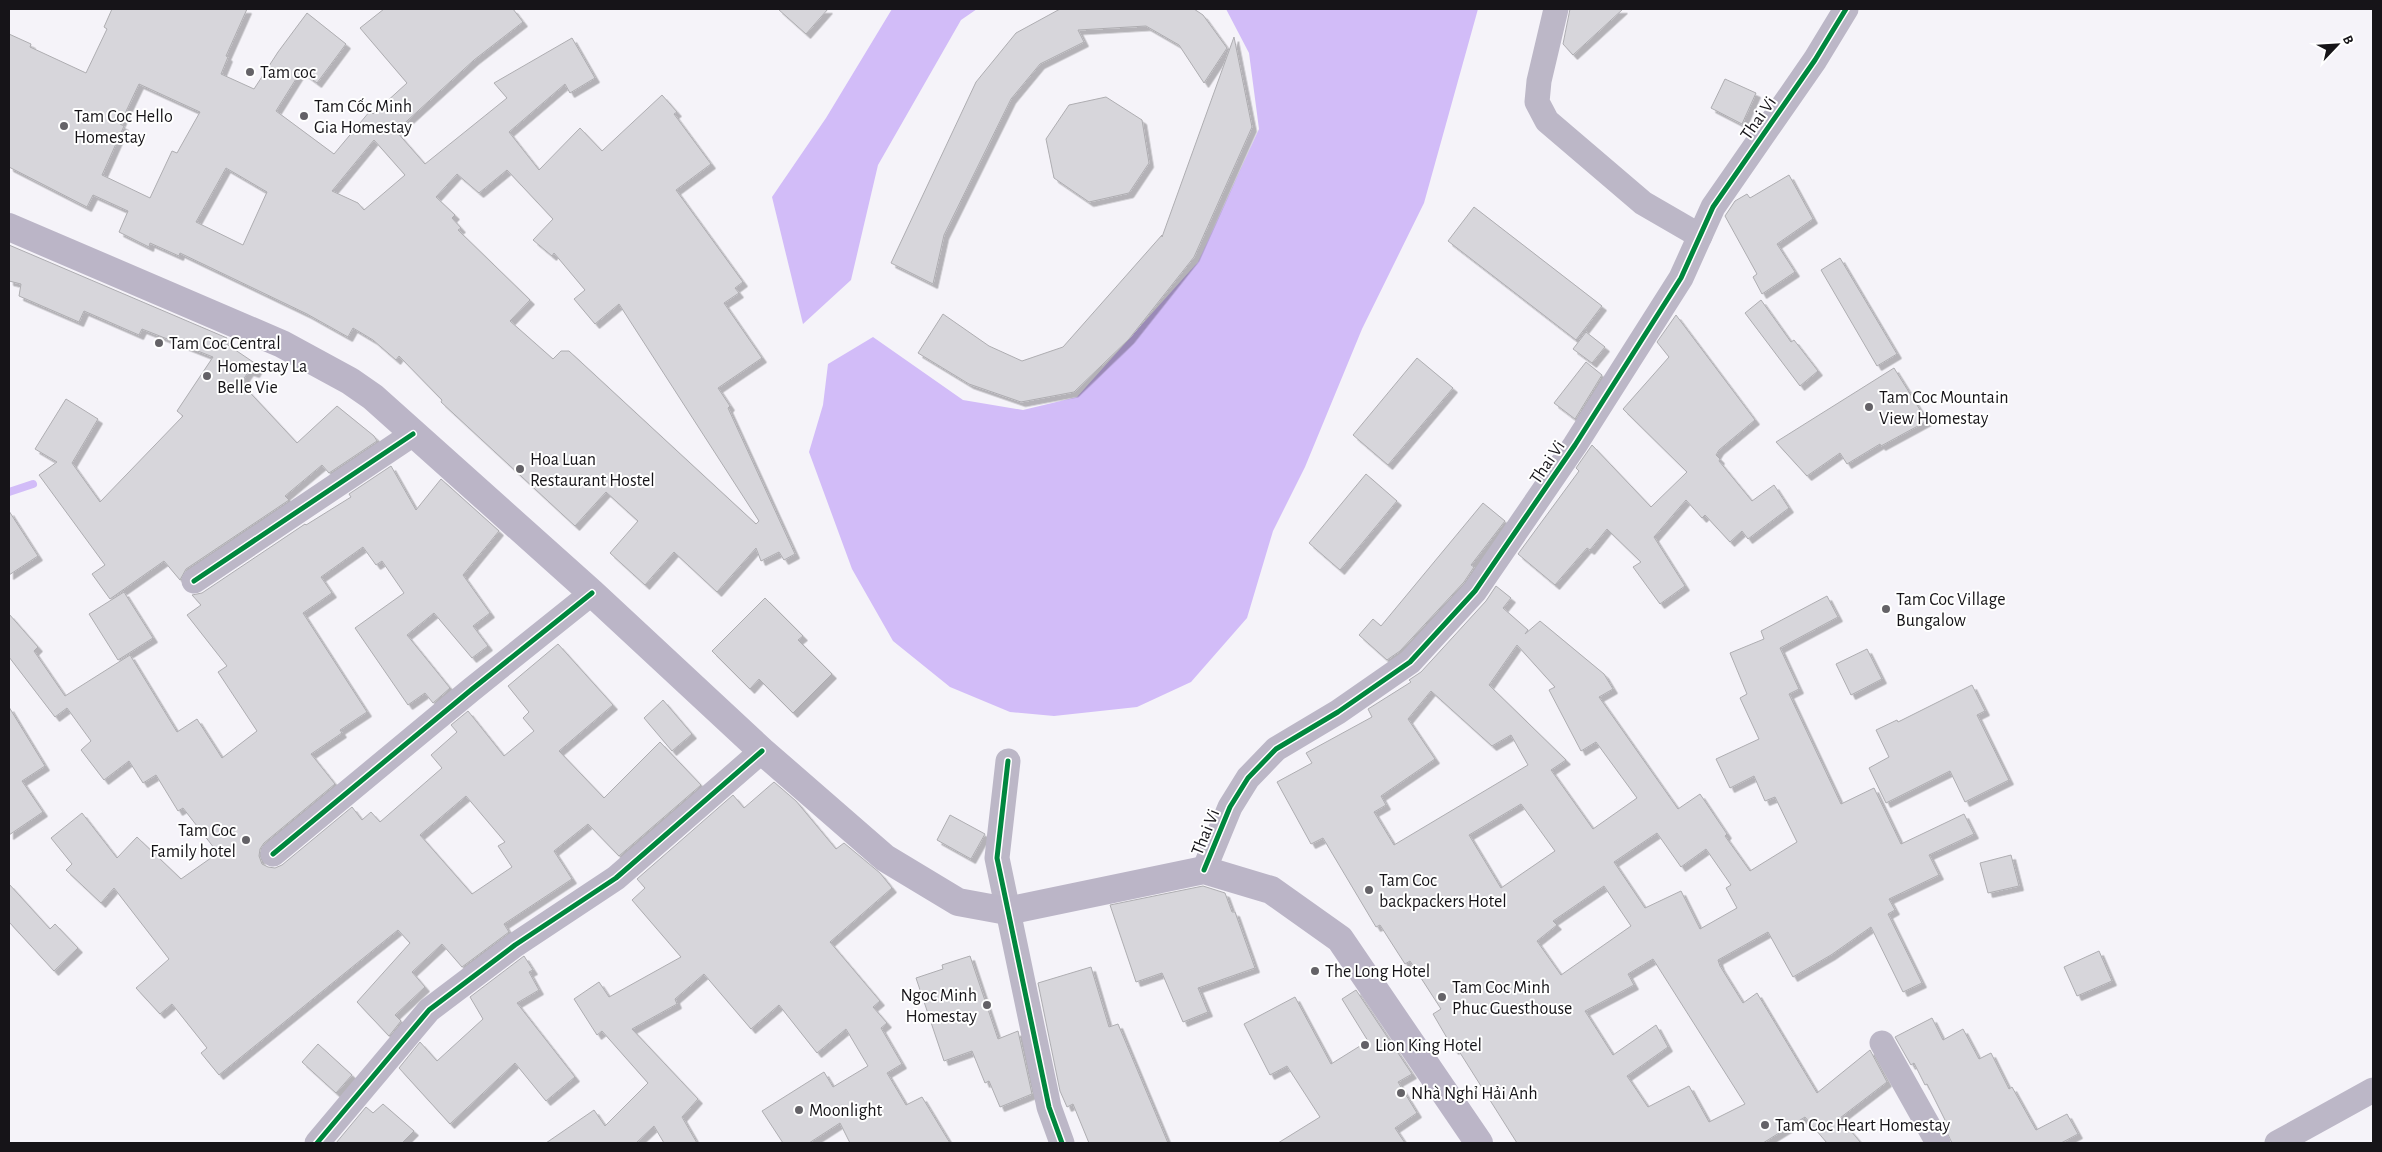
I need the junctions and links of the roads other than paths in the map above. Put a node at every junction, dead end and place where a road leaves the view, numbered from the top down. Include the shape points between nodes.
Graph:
1 (1556, 9) edge
2 (1846, 9) edge
3 (9, 227) edge
4 (1700, 236) junction
5 (413, 434) junction
6 (194, 581) dead end
7 (592, 593) junction
8 (762, 751) junction
9 (1008, 761) dead end
10 (273, 854) dead end
11 (1204, 870) junction
12 (1008, 911) junction
13 (1882, 1044) dead end
14 (2373, 1090) edge
15 (317, 1143) edge
16 (1062, 1143) edge
17 (1479, 1143) edge
18 (1938, 1143) edge
19 (2277, 1143) edge

1 - 4 street via 1537,102 1547,121 1643,203
2 - 4 street, Thai Vi via 1815,60 1713,207
3 - 5 main road via 282,344 350,381
4 - 11 street, Thai Vi via 1681,278 1575,445 1475,591 1410,662 1338,712 1276,749 1248,778 1230,807
5 - 6 street
5 - 7 main road
7 - 8 main road
7 - 10 street
8 - 12 main road via 885,858 958,902
8 - 15 street via 616,878 516,945 429,1010
9 - 12 street via 997,858
11 - 12 main road
11 - 17 main road via 1270,890 1340,939
12 - 16 street via 1049,1107
13 - 18 street
14 - 19 street

